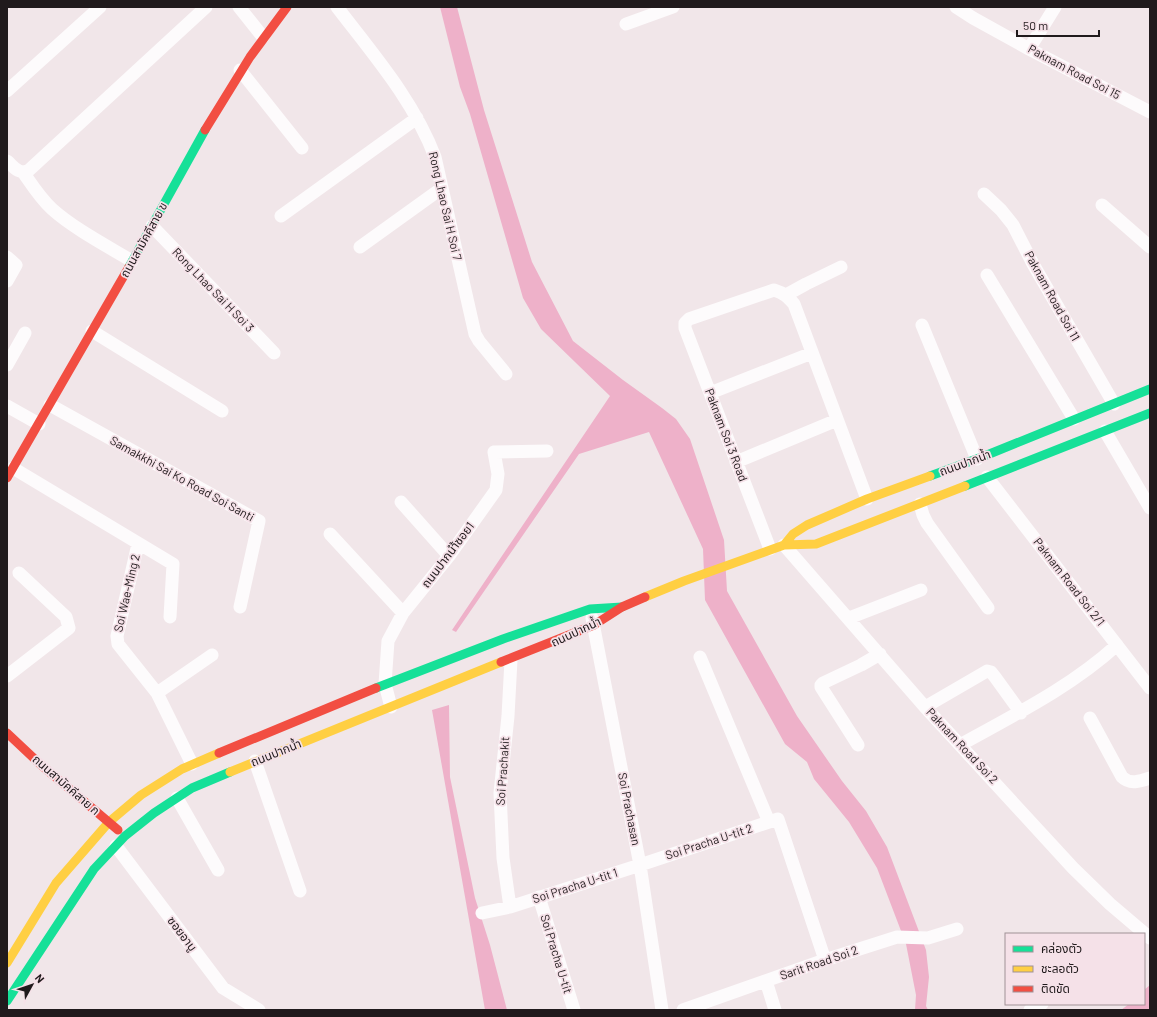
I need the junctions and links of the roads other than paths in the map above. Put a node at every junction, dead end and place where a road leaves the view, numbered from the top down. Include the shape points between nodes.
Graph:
1 (100, 7) edge
2 (206, 7) edge
3 (239, 7) edge
4 (287, 7) edge
5 (337, 7) edge
6 (674, 7) edge
7 (956, 7) edge
8 (1055, 7) edge
9 (626, 24) dead end
10 (264, 37) junction
11 (1029, 49) junction
12 (240, 70) junction
13 (7, 91) edge
14 (1150, 112) edge
15 (417, 118) junction
16 (302, 148) dead end
17 (7, 161) edge
18 (23, 172) junction
19 (442, 188) junction
20 (984, 194) dead end
21 (1102, 205) dead end
22 (281, 216) dead end
23 (152, 226) junction
24 (360, 247) dead end
25 (1150, 247) edge
26 (7, 257) edge
27 (132, 262) junction
28 (841, 267) dead end
29 (987, 275) dead end
30 (7, 281) edge
31 (786, 295) junction
32 (922, 325) dead end
33 (92, 331) junction
34 (24, 333) dead end
35 (274, 353) dead end
36 (812, 354) junction
37 (7, 365) edge
38 (506, 374) dead end
39 (1150, 389) edge
40 (710, 393) junction
41 (1114, 404) junction
42 (50, 405) junction
43 (7, 406) edge
44 (222, 411) dead end
45 (1149, 415) edge
46 (1074, 419) junction
47 (837, 420) junction
48 (39, 424) junction
49 (1106, 431) junction
50 (546, 451) dead end
51 (977, 459) junction
52 (736, 462) junction
53 (10, 473) edge
54 (987, 477) junction
55 (867, 498) junction
56 (401, 502) dead end
57 (920, 504) junction
58 (1150, 508) edge
59 (330, 534) dead end
60 (138, 544) junction
61 (784, 544) junction
62 (770, 549) junction
63 (449, 556) junction
64 (19, 573) dead end
65 (921, 590) dead end
66 (240, 607) dead end
67 (622, 607) junction
68 (988, 608) dead end
69 (590, 609) junction
70 (403, 613) junction
71 (170, 617) dead end
72 (849, 618) junction
73 (594, 626) junction
74 (1117, 645) junction
75 (880, 654) junction
76 (212, 655) dead end
77 (700, 657) dead end
78 (511, 660) junction
79 (7, 676) edge
80 (385, 684) junction
81 (1150, 688) edge
82 (157, 693) junction
83 (391, 706) junction
84 (925, 707) junction
85 (1021, 713) junction
86 (1090, 718) dead end
87 (7, 733) edge
88 (858, 744) dead end
89 (960, 745) junction
90 (255, 761) junction
91 (192, 764) junction
92 (1150, 778) edge
93 (177, 798) junction
94 (773, 820) junction
95 (109, 822) junction
96 (125, 836) junction
97 (116, 846) junction
98 (640, 865) junction
99 (218, 870) dead end
100 (300, 891) dead end
101 (539, 897) junction
102 (510, 906) junction
103 (482, 913) dead end
104 (957, 929) dead end
105 (1143, 933) edge
106 (825, 960) junction
107 (7, 963) edge
108 (766, 981) junction
109 (7, 1001) edge
110 (1040, 1005) edge
111 (259, 1010) edge
112 (574, 1010) edge
113 (662, 1010) edge
114 (683, 1010) edge
115 (775, 1010) edge
116 (1030, 1010) edge

1 - 13 street
2 - 18 street via 28,171
3 - 10 street
4 - 10 street, ถนนสามัคคีสาย ข
5 - 15 street, Rong Lhao Sai H Soi 7
6 - 9 street
7 - 11 street, Paknam Road Soi 15
8 - 11 street
10 - 12 street, ถนนสามัคคีสาย ข
11 - 14 street, Paknam Road Soi 15
12 - 16 street
12 - 23 street, ถนนสามัคคีสาย ข
15 - 19 street, Rong Lhao Sai H Soi 7 via 435,157
15 - 22 street
17 - 18 street via 18,171
18 - 27 street via 52,209 71,224
19 - 24 street
19 - 38 street, Rong Lhao Sai H Soi 7 via 475,334
20 - 41 street, Paknam Road Soi 11 via 1013,225
21 - 25 street
23 - 27 street, ถนนสามัคคีสาย ข
23 - 35 street, Rong Lhao Sai H Soi 3
26 - 30 street via 16,265
27 - 33 street, ถนนสามัคคีสาย ข
28 - 31 street
29 - 46 street
31 - 36 street via 794,304
31 - 40 street, Paknam Soi 3 Road via 774,290 687,321 685,328
32 - 51 street
33 - 42 street, ถนนสามัคคีสาย ข
33 - 44 street
34 - 37 street
36 - 40 street
36 - 47 street
39 - 41 street, ถนนปากน้ำ
40 - 52 street, Paknam Soi 3 Road
41 - 46 street, ถนนปากน้ำ
42 - 48 street, ถนนสามัคคีสาย ข
42 - 66 street, Samakkhi Sai Ko Road Soi Santi via 259,521
43 - 48 street
45 - 49 street, ถนนปากน้ำ
46 - 51 street, ถนนปากน้ำ
47 - 52 street
47 - 55 street
48 - 53 street, ถนนสามัคคีสาย ข
49 - 54 street, ถนนปากน้ำ
49 - 58 street
50 - 63 street, ถนนปากนำ้ซอย1 via 494,452 498,474 496,490
51 - 55 street, ถนนปากน้ำ
52 - 62 street, Paknam Soi 3 Road
53 - 60 street
54 - 57 street, ถนนปากน้ำ
54 - 74 street, Paknam Road Soi 2/1
55 - 61 street, ถนนปากน้ำ via 807,524
56 - 63 street
57 - 61 street, ถนนปากน้ำ via 816,544
57 - 68 street via 928,523
59 - 70 street
60 - 71 street via 173,564
60 - 82 street, Soi Wae-Ming 2 via 117,636 118,644
61 - 62 street, ถนนปากน้ำ
61 - 72 street, Paknam Road Soi 2
62 - 67 street, ถนนปากน้ำ
63 - 70 street, ถนนปากนำ้ซอย1
64 - 79 street via 66,617 69,628
65 - 72 street
67 - 69 street, ถนนปากน้ำ
67 - 73 street, ถนนปากน้ำ
69 - 73 street, Soi Prachasan
69 - 80 street, ถนนปากน้ำ
70 - 80 street, ถนนปากนำ้ซอย1 via 388,641
72 - 75 street, Paknam Road Soi 2
73 - 78 street, ถนนปากน้ำ
73 - 98 street, Soi Prachasan
74 - 81 street, Paknam Road Soi 2/1
74 - 85 street via 1107,655
75 - 84 street, Paknam Road Soi 2
75 - 88 street via 821,685
76 - 82 street
77 - 94 street
78 - 83 street, ถนนปากน้ำ
78 - 102 street, Soi Prachakit via 500,794 503,858
80 - 83 street, ถนนปากนำ้ซอย1
80 - 91 street, ถนนปากน้ำ
82 - 91 street, Soi Wae-Ming 2
83 - 90 street, ถนนปากน้ำ
84 - 85 street via 987,671 995,677
84 - 89 street, Paknam Road Soi 2
85 - 89 street
86 - 92 street via 1122,777 1133,782
87 - 95 street, ถนนสามัคคีสาย ก
89 - 105 street, Paknam Road Soi 2 via 1073,868
90 - 93 street, ถนนปากน้ำ via 192,788
90 - 100 street
91 - 95 street, ถนนปากน้ำ via 141,796
93 - 96 street, ถนนปากน้ำ
93 - 99 street
94 - 98 street, Soi Pracha U-tit 2
94 - 106 street
95 - 96 street, ถนนสามัคคีสาย ก
95 - 107 street, ถนนปากน้ำ via 56,884
96 - 97 street, ถนนปากน้ำ
97 - 109 street, ถนนปากน้ำ via 94,869
97 - 111 street, ซอยอาบู via 223,988
98 - 101 street, Soi Pracha U-tit 1
98 - 113 street, Soi Prachasan
101 - 102 street, Soi Pracha U-tit 1
101 - 112 street, Soi Pracha U-tit
102 - 103 street, Soi Pracha U-tit 1
104 - 106 street, Sarit Road Soi 2 via 928,938 897,937
106 - 108 street, Sarit Road Soi 2
108 - 114 street, Sarit Road Soi 2
108 - 115 street
110 - 116 street

